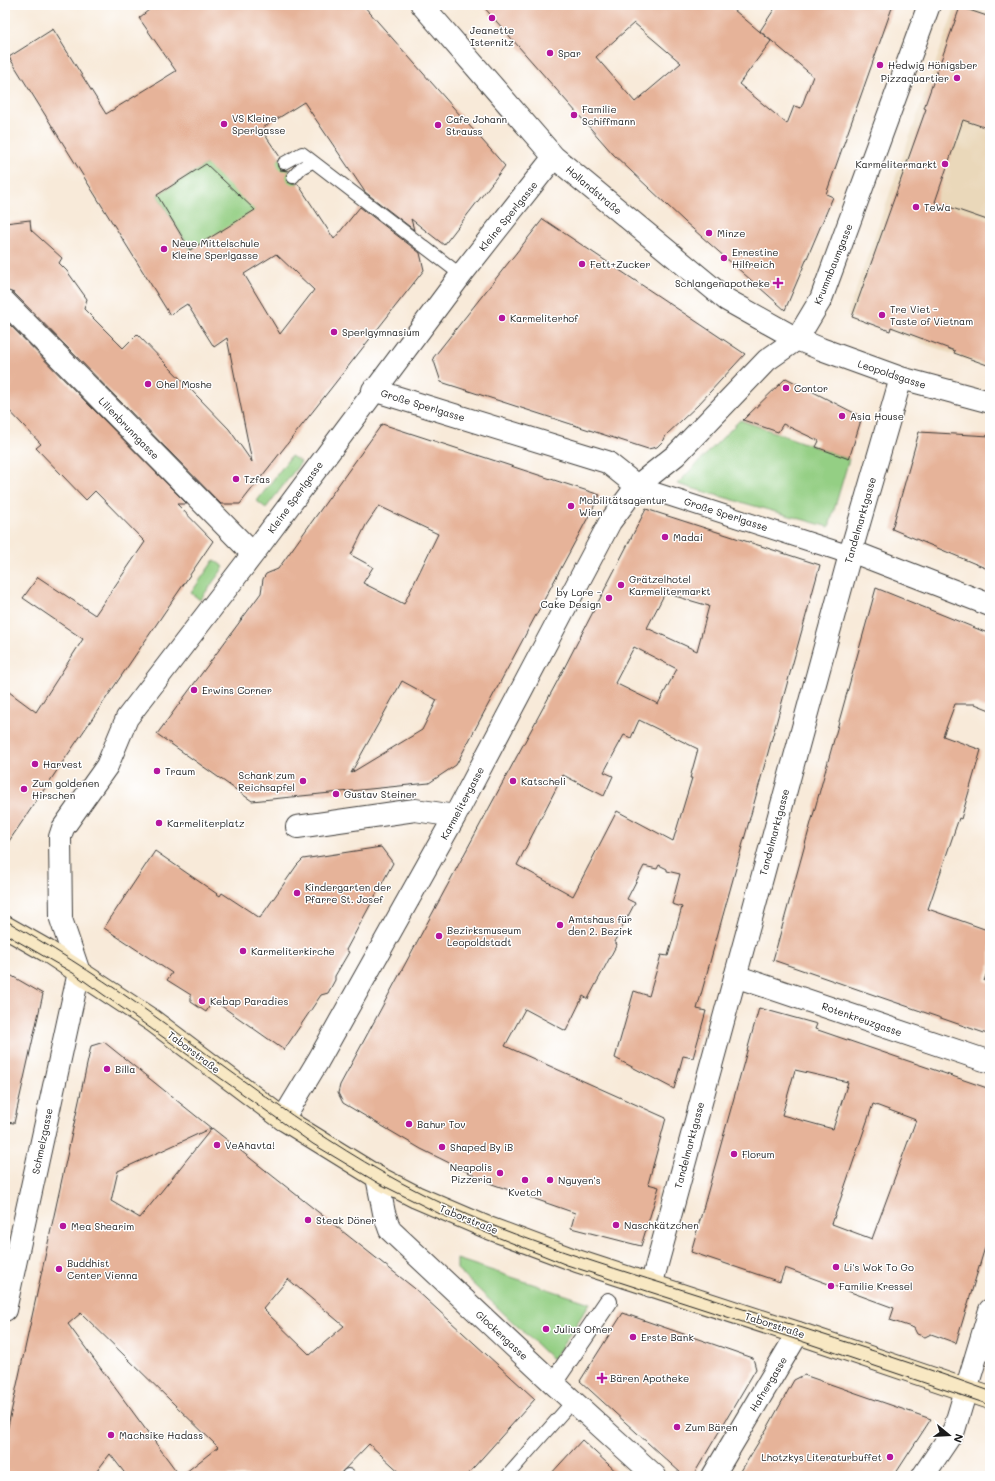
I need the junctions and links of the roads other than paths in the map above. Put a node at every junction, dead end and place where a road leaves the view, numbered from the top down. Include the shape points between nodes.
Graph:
1 (422, 5) edge
2 (929, 5) edge
3 (554, 157) junction
4 (312, 162) junction
5 (284, 163) dead end
6 (293, 177) dead end
7 (461, 275) junction
8 (5, 302) edge
9 (797, 339) junction
10 (901, 378) junction
11 (373, 390) junction
12 (990, 402) edge
13 (637, 486) junction
14 (851, 551) junction
15 (253, 554) junction
16 (990, 605) edge
17 (455, 816) junction
18 (297, 827) dead end
19 (5, 926) edge
20 (79, 972) junction
21 (735, 976) junction
22 (990, 1062) edge
23 (283, 1119) junction
24 (377, 1177) junction
25 (651, 1286) junction
26 (608, 1302) dead end
27 (5, 1310) edge
28 (990, 1310) edge
29 (798, 1333) junction
30 (553, 1383) junction
31 (966, 1389) junction
32 (990, 1398) edge
33 (573, 1401) junction
34 (507, 1476) edge
35 (655, 1476) edge
36 (713, 1476) edge
37 (923, 1476) edge

1 - 3 street, Hollandstraße
2 - 9 street, Krummbaumgasse via 821,299
3 - 7 street, Kleine Sperlgasse
3 - 9 street, Hollandstraße via 728,300
4 - 5 lane via 302,153
4 - 6 lane via 301,168
4 - 7 lane
7 - 11 street, Kleine Sperlgasse
8 - 15 street, Lilienbrunngasse
9 - 10 street, Leopoldsgasse
9 - 13 street, Krummbaumgasse via 768,360 676,455
10 - 12 street, Leopoldsgasse
10 - 14 street, Tandelmarktgasse
11 - 13 street, Große Sperlgasse via 607,462
11 - 15 street, Kleine Sperlgasse
13 - 14 street, Große Sperlgasse via 842,552
13 - 17 street, Karmelitergasse via 610,522
14 - 16 street, Große Sperlgasse
14 - 21 street, Tandelmarktgasse
15 - 20 street, Kleine Sperlgasse via 126,732 107,766 63,828 60,836 61,919
17 - 18 street via 415,810
17 - 23 street, Karmelitergasse
19 - 20 main road, Taborstraße
20 - 23 main road, Taborstraße via 153,1021
20 - 27 street, Schmelzgasse
21 - 22 street, Rotenkreuzgasse
21 - 25 street, Tandelmarktgasse
23 - 24 main road, Taborstraße
24 - 25 main road, Taborstraße via 486,1227
24 - 30 street, Glockengasse via 390,1230
25 - 29 main road, Taborstraße
26 - 30 street
28 - 31 street
29 - 31 main road, Taborstraße
29 - 36 street, Hafnergasse
30 - 33 street, Glockengasse
31 - 32 main road, Taborstraße
31 - 37 street via 954,1430
33 - 34 lane
33 - 35 street, Glockengasse

